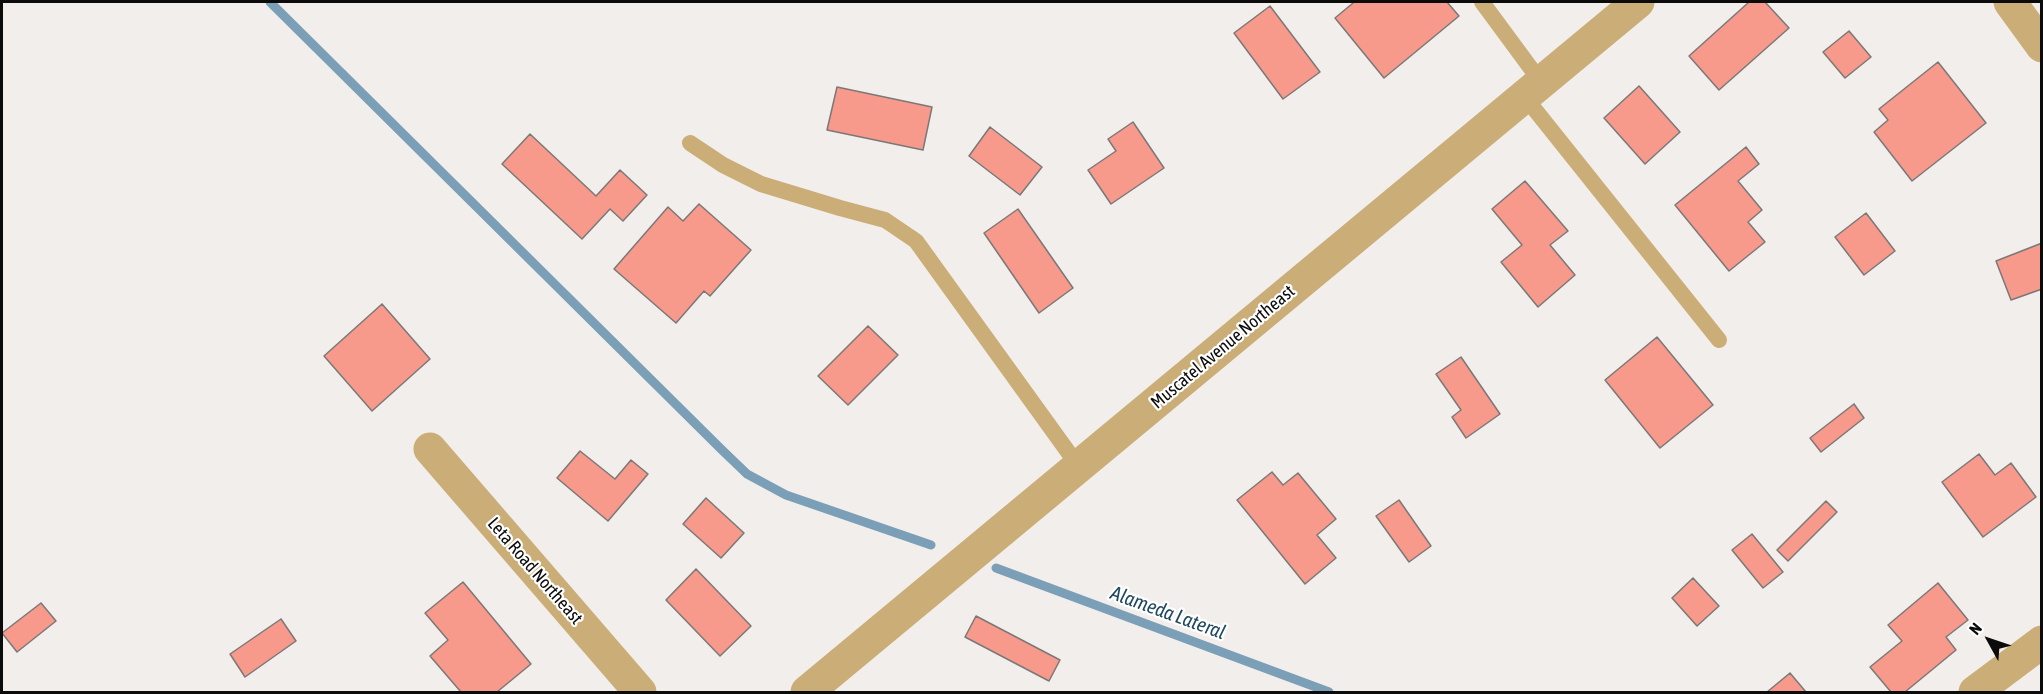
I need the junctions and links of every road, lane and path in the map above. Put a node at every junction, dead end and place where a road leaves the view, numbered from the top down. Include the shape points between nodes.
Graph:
1 (1482, 2) edge
2 (1638, 2) edge
3 (2010, 2) edge
4 (2042, 46) edge
5 (1533, 89) junction
6 (690, 143) dead end
7 (1719, 340) dead end
8 (430, 449) dead end
9 (1079, 466) junction
10 (2042, 642) edge
11 (640, 693) edge
12 (807, 693) edge
13 (1974, 693) edge

1 - 5 lane
2 - 5 street, Muscatel Avenue Northeast
3 - 4 street
5 - 7 lane
5 - 9 street, Muscatel Avenue Northeast
6 - 9 lane via 761,184 885,220 916,241
8 - 11 street, Leta Road Northeast
9 - 12 street, Muscatel Avenue Northeast
10 - 13 street

